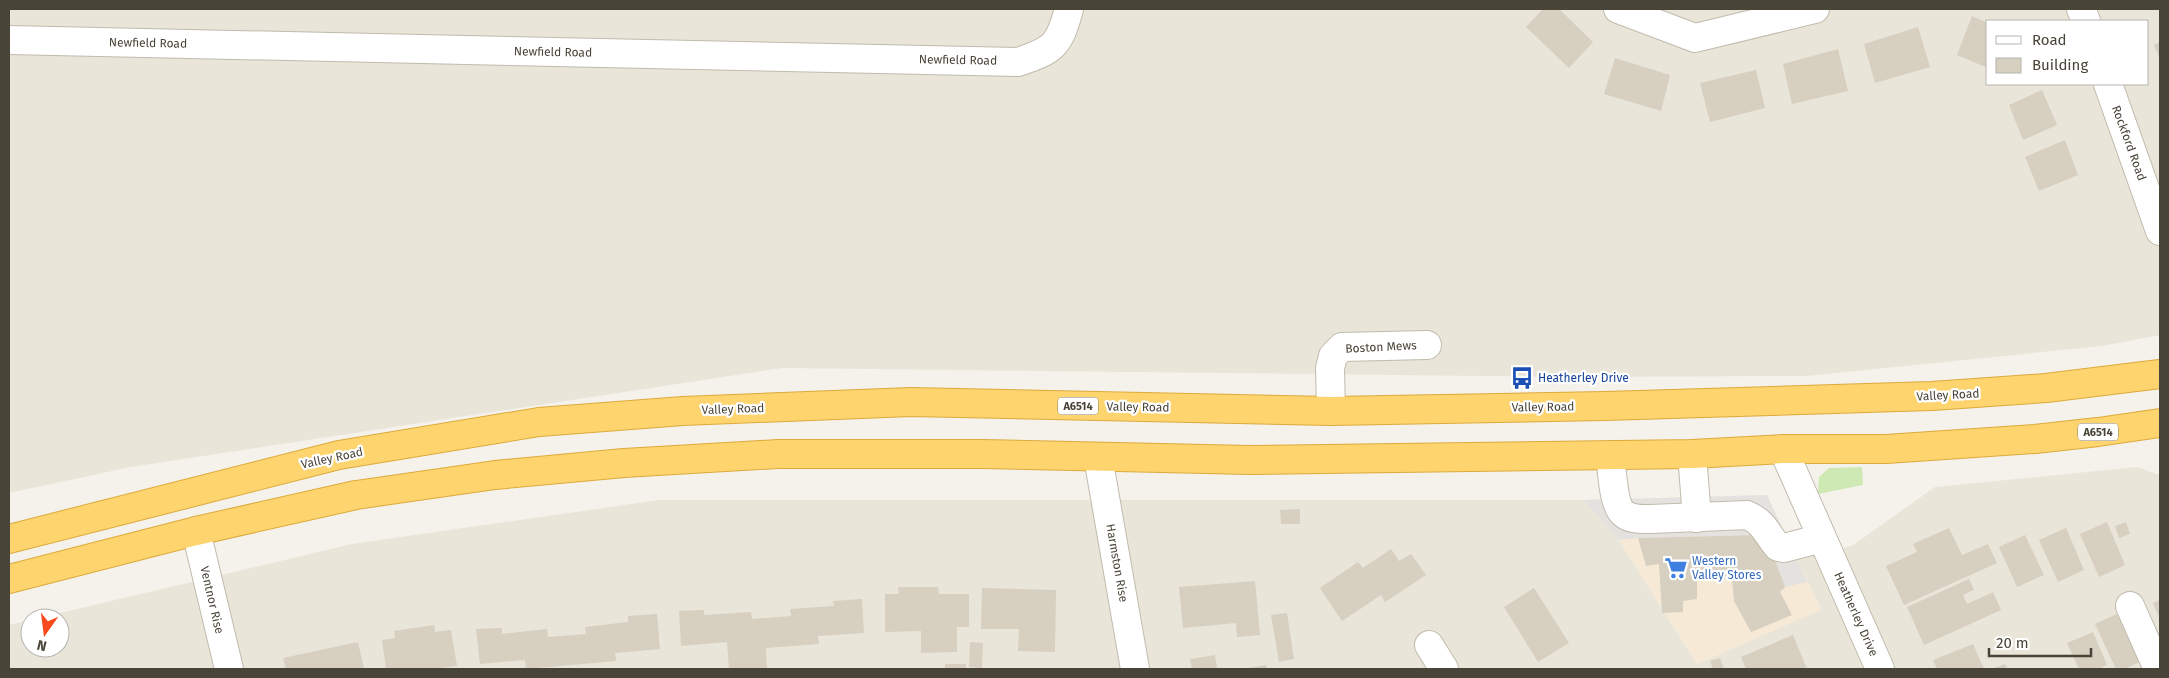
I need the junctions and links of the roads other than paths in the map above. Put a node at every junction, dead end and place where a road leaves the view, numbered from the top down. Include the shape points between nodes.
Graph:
1 (1069, 9) edge
2 (1618, 9) edge
3 (1814, 9) edge
4 (9, 40) edge
5 (2108, 85) edge
6 (2160, 231) edge
7 (1427, 345) dead end
8 (2160, 374) edge
9 (1332, 410) junction
10 (2160, 423) edge
11 (1783, 450) junction
12 (1692, 454) junction
13 (1610, 455) junction
14 (1098, 457) junction
15 (1697, 518) junction
16 (196, 531) junction
17 (1822, 538) junction
18 (9, 539) edge
19 (9, 578) edge
20 (2130, 606) dead end
21 (1429, 645) dead end
22 (228, 669) edge
23 (1135, 669) edge
24 (1444, 669) edge
25 (1880, 669) edge
26 (2158, 669) edge

1 - 4 street, Newfield Road via 1060,37 1044,53 1018,62
2 - 3 street via 1695,38
5 - 6 street, Rockford Road
7 - 9 street, Boston Mews via 1342,347 1333,356 1330,368
8 - 9 highway, Valley Road / A6514 via 2046,388 1932,396
9 - 18 highway, Valley Road / A6514 via 912,402 683,411 539,422 339,455
10 - 11 highway, A6514 via 2034,439 1886,448
11 - 12 highway, A6514
11 - 17 street, Heatherley Drive
12 - 13 highway, A6514
12 - 15 street
13 - 14 highway, A6514 via 1250,460
13 - 15 street via 1620,510 1626,516 1637,519
14 - 16 highway, A6514 via 778,454 624,463 495,475 356,494
14 - 23 street, Harmston Rise
15 - 17 street via 1747,515 1766,527 1778,547 1784,548
16 - 19 highway, A6514
16 - 22 street, Ventnor Rise
17 - 25 street, Heatherley Drive
20 - 26 street
21 - 24 street

